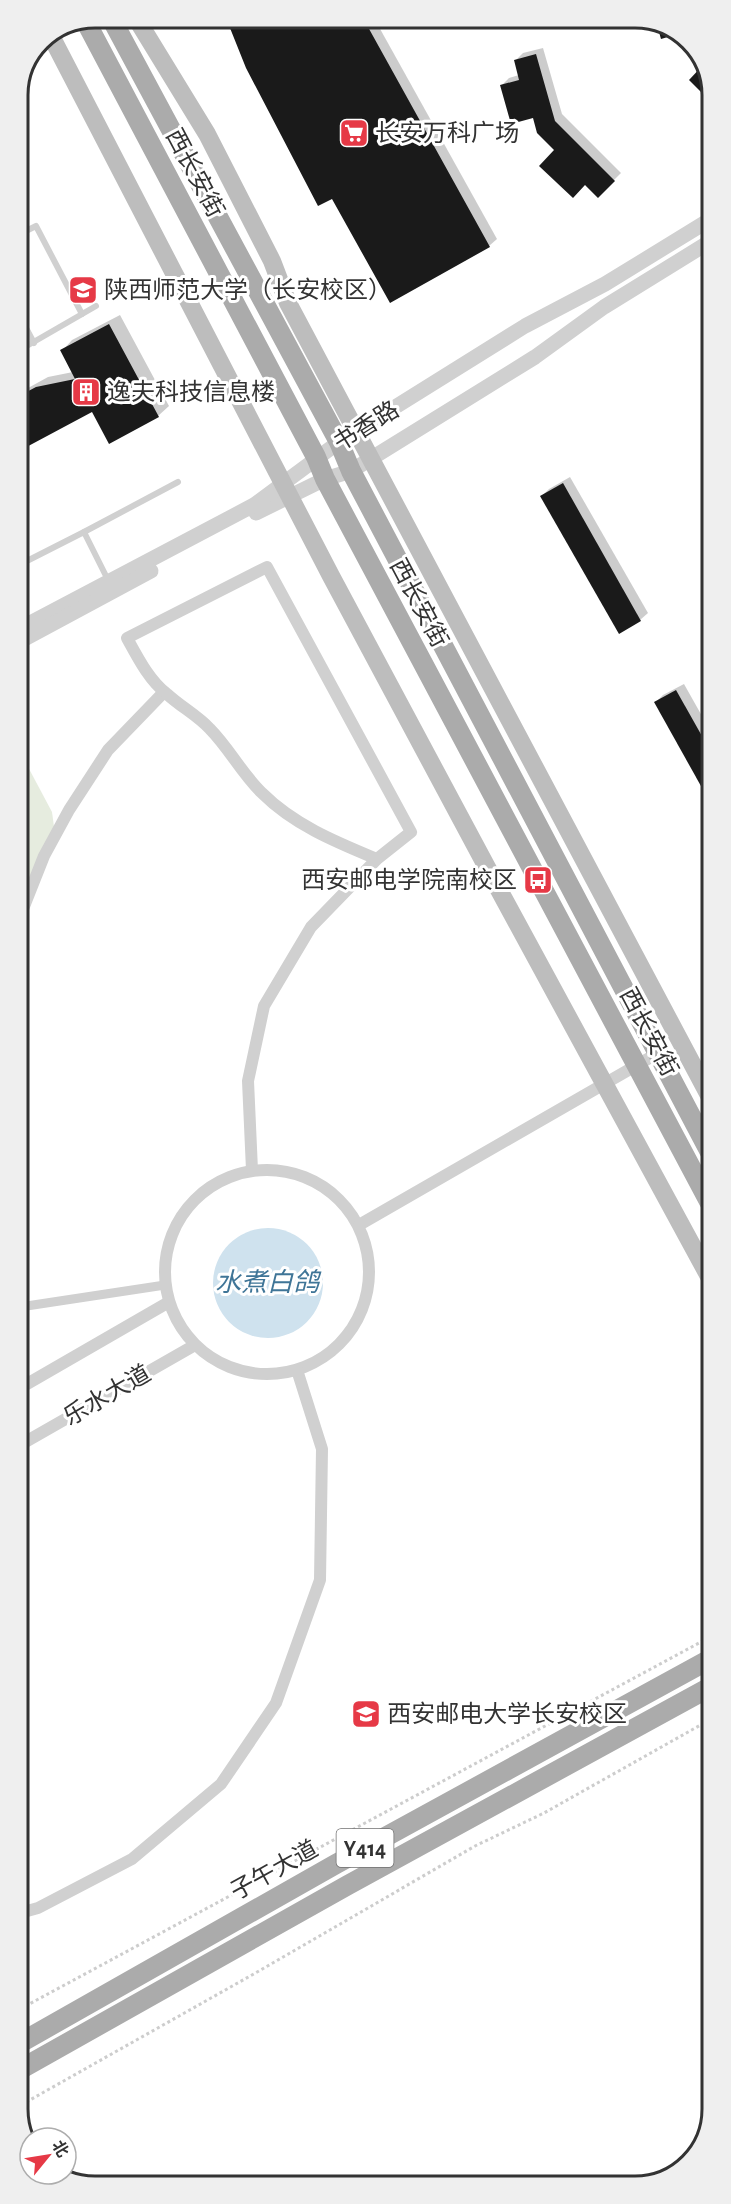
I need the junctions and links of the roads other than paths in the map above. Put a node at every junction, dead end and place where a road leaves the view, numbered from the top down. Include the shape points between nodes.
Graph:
1 (117, 28) edge
2 (142, 28) edge
3 (90, 29) edge
4 (55, 43) edge
5 (702, 225) edge
6 (28, 230) edge
7 (702, 247) edge
8 (96, 306) dead end
9 (82, 314) junction
10 (28, 331) edge
11 (34, 343) junction
12 (28, 346) edge
13 (347, 437) junction
14 (316, 457) junction
15 (370, 459) junction
16 (351, 471) junction
17 (324, 479) junction
18 (178, 482) dead end
19 (286, 490) junction
20 (84, 532) junction
21 (28, 560) edge
22 (112, 586) junction
23 (28, 625) edge
24 (28, 637) edge
25 (164, 692) junction
26 (377, 859) junction
27 (28, 896) edge
28 (658, 1053) junction
29 (638, 1065) junction
30 (702, 1082) edge
31 (604, 1084) junction
32 (702, 1137) edge
33 (252, 1170) junction
34 (702, 1188) edge
35 (360, 1225) junction
36 (702, 1264) edge
37 (165, 1285) junction
38 (169, 1302) junction
39 (28, 1305) edge
40 (195, 1345) junction
41 (297, 1370) junction
42 (28, 1383) edge
43 (28, 1440) edge
44 (702, 1663) edge
45 (702, 1691) edge
46 (28, 1911) edge
47 (28, 2038) edge
48 (28, 2065) edge

1 - 13 main road, 西长安街
2 - 13 main road via 207,134 272,261
3 - 14 main road, 西长安街
4 - 19 main road
5 - 13 street, 书香路 via 605,284 525,326
6 - 9 lane via 36,226
7 - 15 street, 书香路 via 604,307 535,357
8 - 9 lane
9 - 11 lane
10 - 11 lane
11 - 12 lane
13 - 14 street, 书香路
13 - 15 main road
13 - 16 main road, 西长安街
14 - 17 main road, 西长安街
14 - 19 street, 书香路
15 - 16 street, 书香路
15 - 30 main road
16 - 17 street, 书香路
16 - 28 main road, 西长安街
17 - 19 street, 书香路
17 - 29 main road, 西长安街
18 - 20 lane
19 - 22 street, 书香路
19 - 31 main road
20 - 21 lane
20 - 22 lane
22 - 23 street, 书香路
22 - 24 street, 书香路
25 - 26 street via 212,731 281,811 314,831
25 - 26 street via 145,670 127,638 267,567 411,832
25 - 27 street via 108,750 69,810
26 - 33 street via 311,927 264,1006 248,1081
28 - 29 street
28 - 32 main road, 西长安街
29 - 31 street
29 - 34 main road, 西长安街
31 - 35 street
31 - 36 main road
33 - 35 street via 287,1171 320,1184 347,1207
33 - 37 street via 221,1179 195,1197 176,1222 165,1253
35 - 41 street via 370,1270 365,1302 351,1332 328,1355
37 - 38 street
37 - 39 street
38 - 40 street via 179,1325
38 - 42 street, 乐水大道
40 - 41 street via 218,1362 244,1372 272,1375
40 - 43 street, 乐水大道
41 - 46 street via 322,1449 320,1580 276,1703 221,1784 132,1858
44 - 47 main road, 子午大道 / Y414
45 - 48 main road, 子午大道 / Y414 via 348,1884

